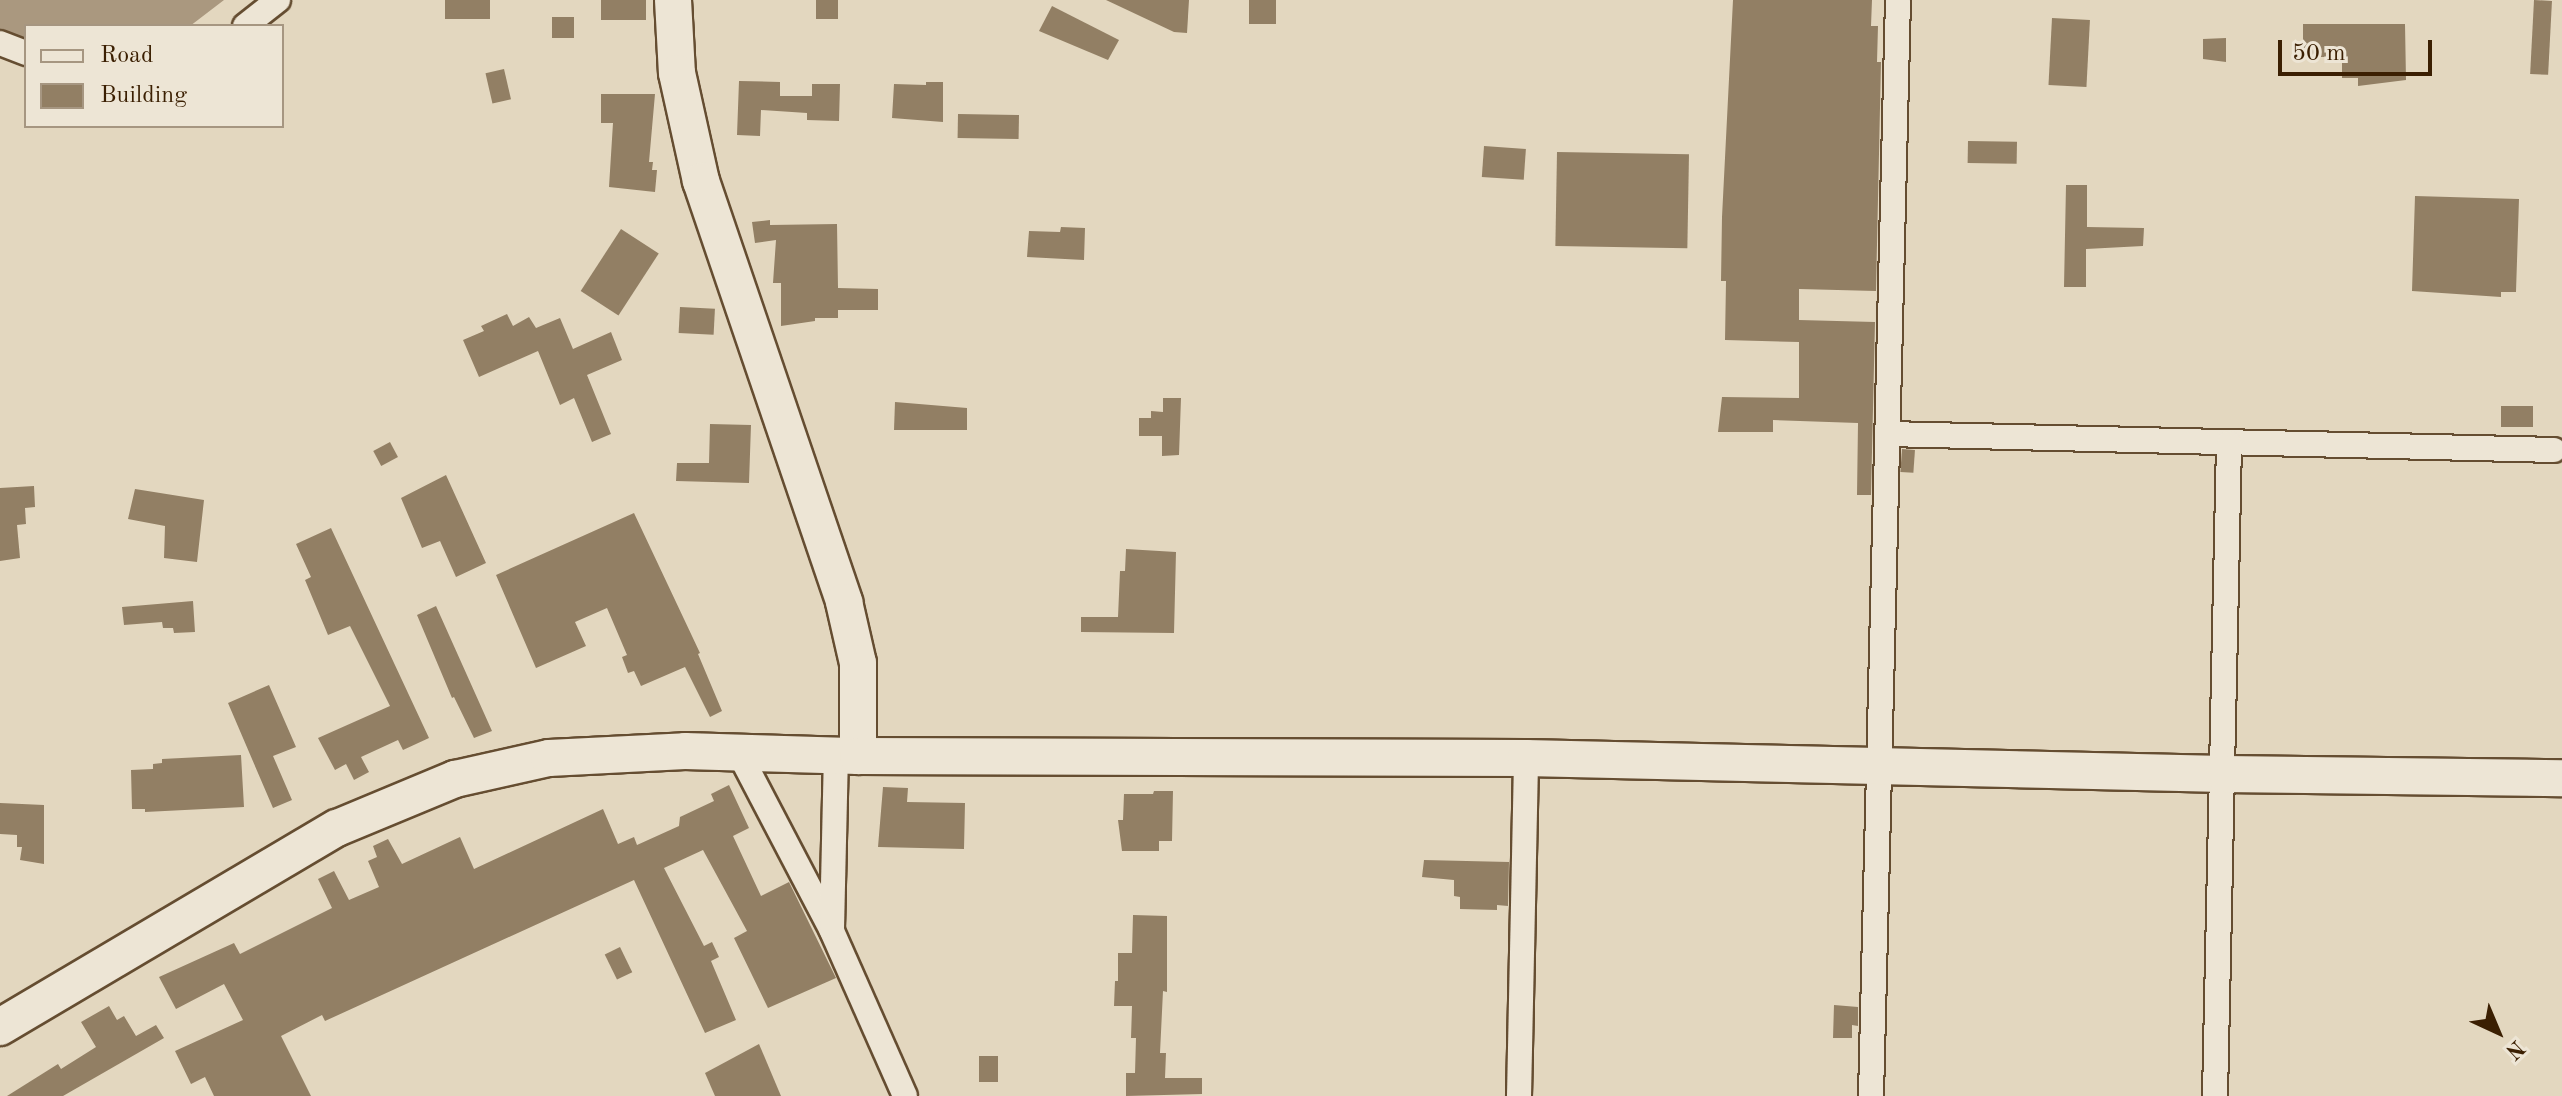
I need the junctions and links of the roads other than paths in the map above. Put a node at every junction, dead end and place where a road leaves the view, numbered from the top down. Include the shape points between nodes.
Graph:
1 (278, 0) edge
2 (673, 0) edge
3 (1898, 0) edge
4 (248, 24) edge
5 (0, 43) edge
6 (24, 52) edge
7 (1887, 434) junction
8 (2229, 443) junction
9 (2554, 450) dead end
10 (739, 753) junction
11 (847, 755) junction
12 (1526, 758) junction
13 (1879, 766) junction
14 (2224, 774) junction
15 (2562, 778) edge
16 (832, 931) junction
17 (0, 1027) edge
18 (905, 1096) edge
19 (1519, 1096) edge
20 (1871, 1096) edge
21 (2215, 1096) edge

1 - 4 street
2 - 11 street via 677,73 701,181 844,602 858,663
3 - 7 street
5 - 6 street
7 - 8 street
7 - 13 street
8 - 9 street
8 - 14 street
10 - 11 street
10 - 16 street
10 - 17 street via 549,758 455,779 337,828
11 - 12 street
11 - 16 street
12 - 13 street
12 - 19 street
13 - 14 street
13 - 20 street
14 - 15 street
14 - 21 street
16 - 18 street

